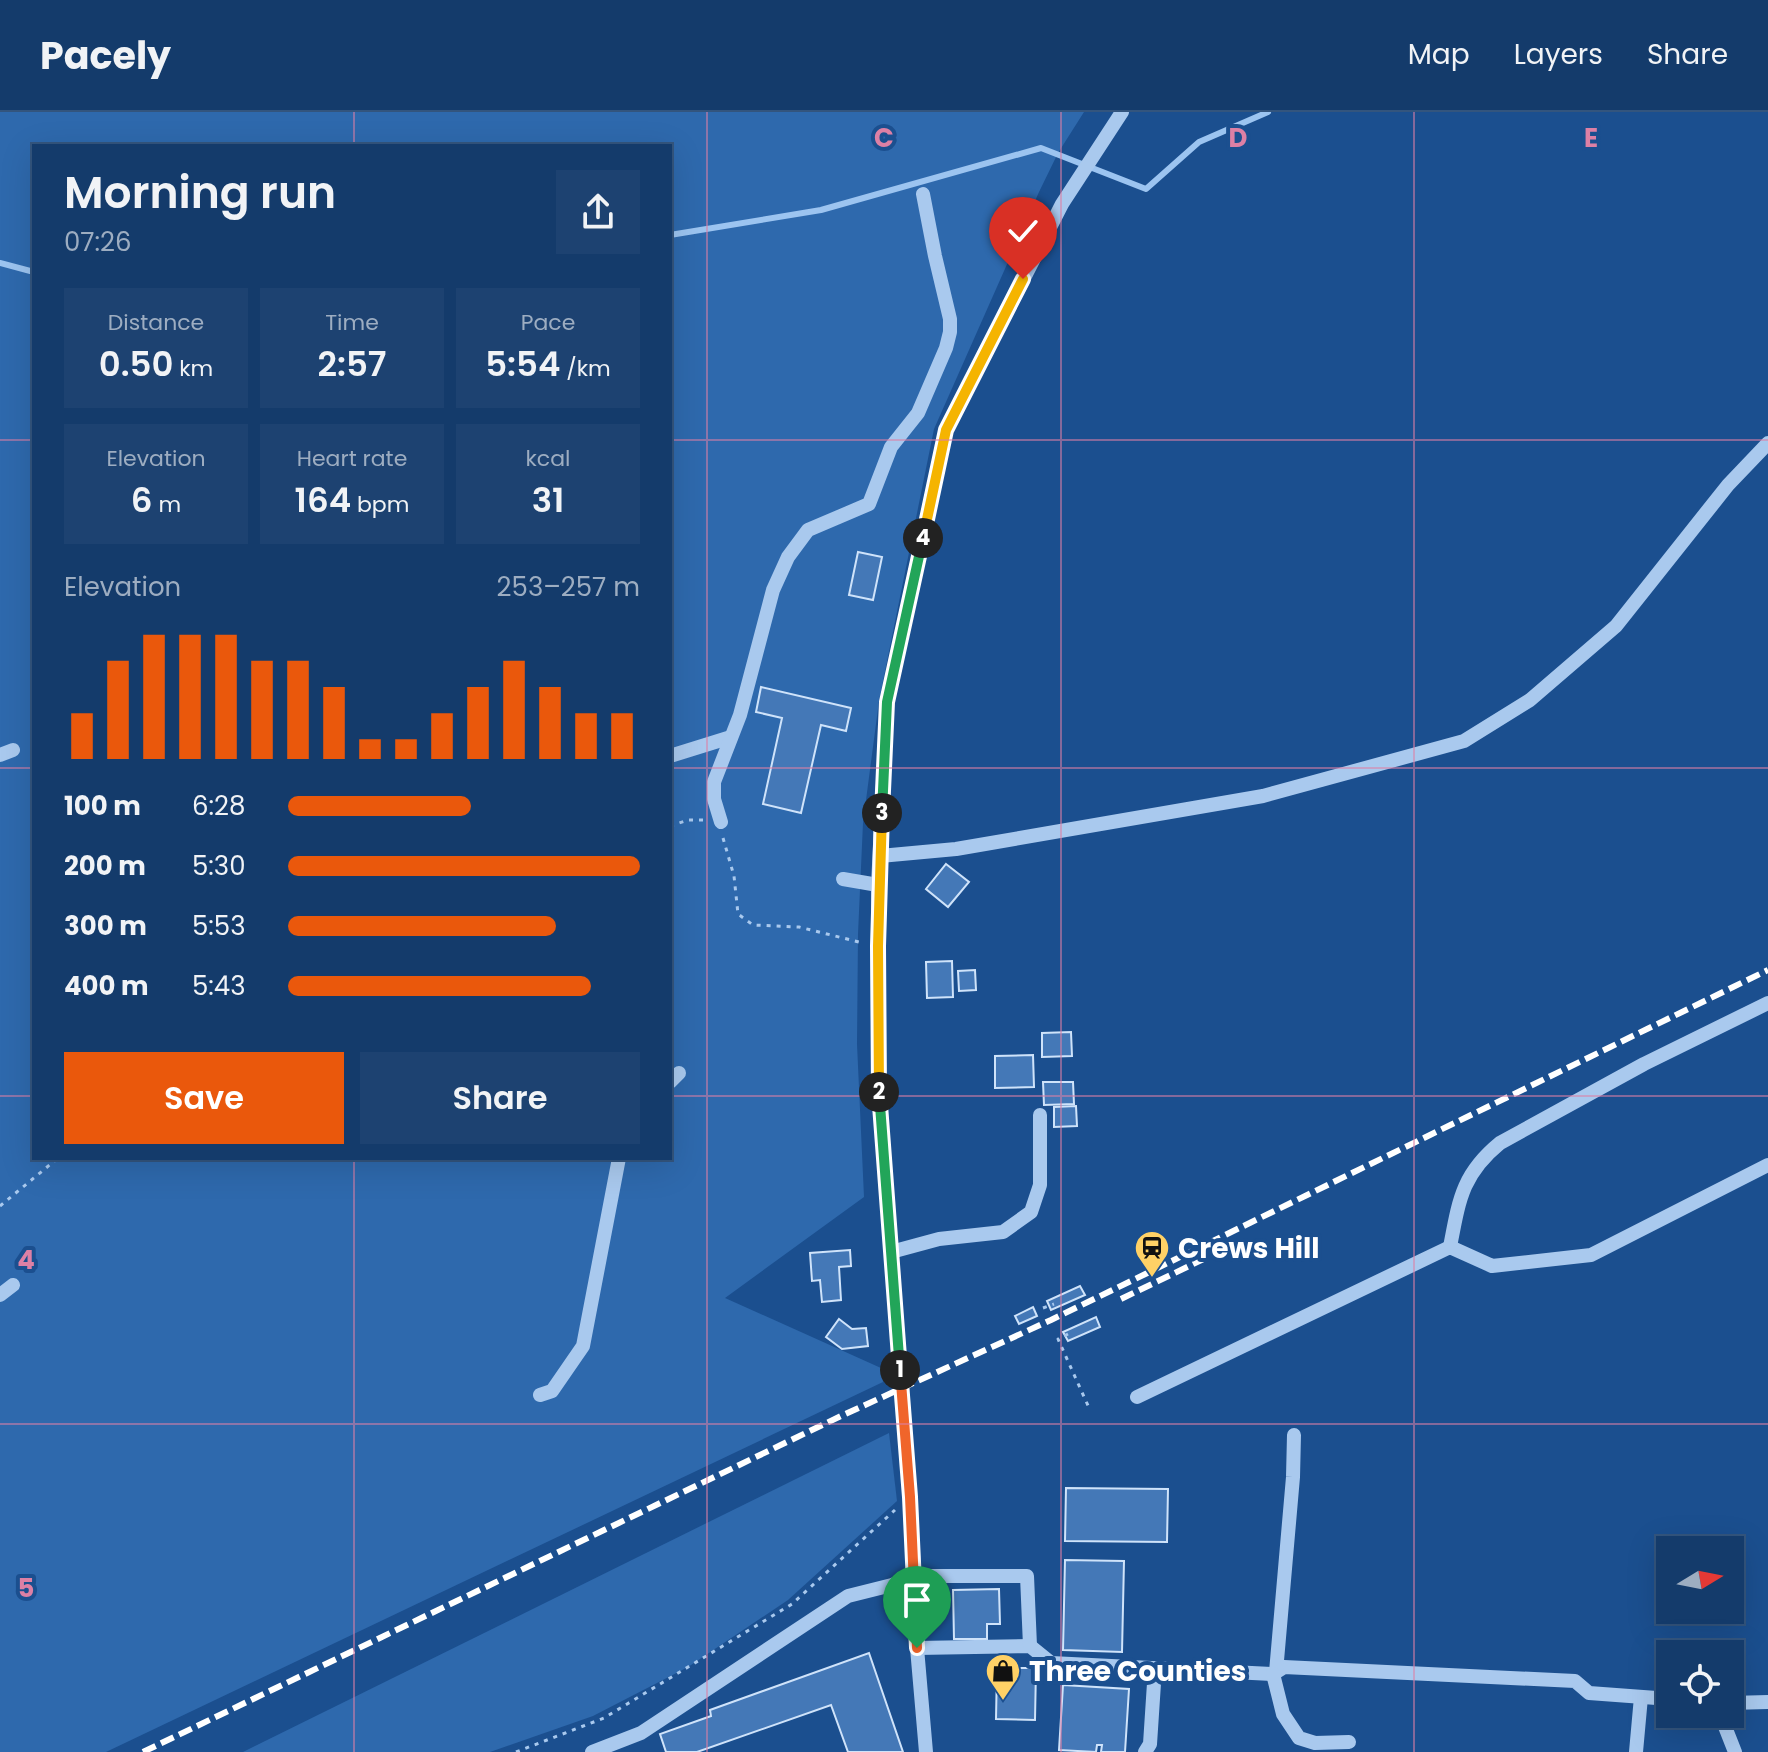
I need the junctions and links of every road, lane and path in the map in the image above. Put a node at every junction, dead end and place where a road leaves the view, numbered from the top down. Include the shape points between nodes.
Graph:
1 (1122, 112) edge
2 (923, 194) dead end
3 (1768, 443) edge
4 (731, 737) junction
5 (672, 755) edge
6 (721, 822) junction
7 (672, 825) edge
8 (880, 856) junction
9 (843, 879) dead end
10 (878, 885) junction
11 (878, 946) junction
12 (1768, 1003) edge
13 (1040, 1115) dead end
14 (56, 1160) edge
15 (619, 1160) edge
16 (1768, 1165) edge
17 (0, 1206) edge
18 (1450, 1247) junction
19 (891, 1252) junction
20 (13, 1285) dead end
21 (0, 1295) edge
22 (1054, 1304) dead end
23 (1043, 1308) dead end
24 (1068, 1334) dead end
25 (540, 1395) dead end
26 (1137, 1397) dead end
27 (1090, 1410) dead end
28 (1294, 1435) dead end
29 (910, 1497) junction
30 (914, 1576) junction
31 (1030, 1646) junction
32 (917, 1648) junction
33 (1155, 1668) junction
34 (1274, 1673) junction
35 (1641, 1697) junction
36 (1656, 1698) edge
37 (1768, 1702) edge
38 (1744, 1703) edge
39 (1726, 1728) edge
40 (1349, 1742) dead end
41 (516, 1752) edge
42 (592, 1752) edge
43 (926, 1752) edge
44 (1145, 1752) edge
45 (1636, 1752) edge
46 (1735, 1752) edge

1 - 8 street via 1062,204 946,430 887,702
2 - 4 street via 950,319 946,348 918,413 885,459 869,504 808,530 788,557 773,590
3 - 8 street via 1616,626 1530,700 1464,741 1263,796 956,849
4 - 5 street
4 - 6 street via 714,782
6 - 7 path via 688,820
6 - 11 path via 738,914 753,925 799,927
8 - 10 street
9 - 10 street
10 - 11 street
11 - 19 street via 879,1091
12 - 18 street via 1500,1143 1467,1178
13 - 19 street via 1040,1185 1031,1212 1003,1232 939,1239
14 - 17 path
15 - 25 street via 583,1346 552,1391
16 - 18 street via 1591,1255 1492,1266
18 - 26 street
19 - 29 street
20 - 21 street
22 - 23 path
24 - 27 path via 1058,1339
28 - 34 street
29 - 30 street
29 - 41 path via 792,1604 604,1718
30 - 31 street via 1027,1576
30 - 32 street
30 - 42 street via 848,1596 641,1733
31 - 32 street
31 - 33 street via 1051,1663
32 - 43 street
33 - 34 street
33 - 44 street via 1150,1744
34 - 35 street via 1284,1667 1575,1681 1589,1693
34 - 40 street via 1283,1714 1299,1738
35 - 36 street
35 - 45 street
37 - 38 street
39 - 46 street

